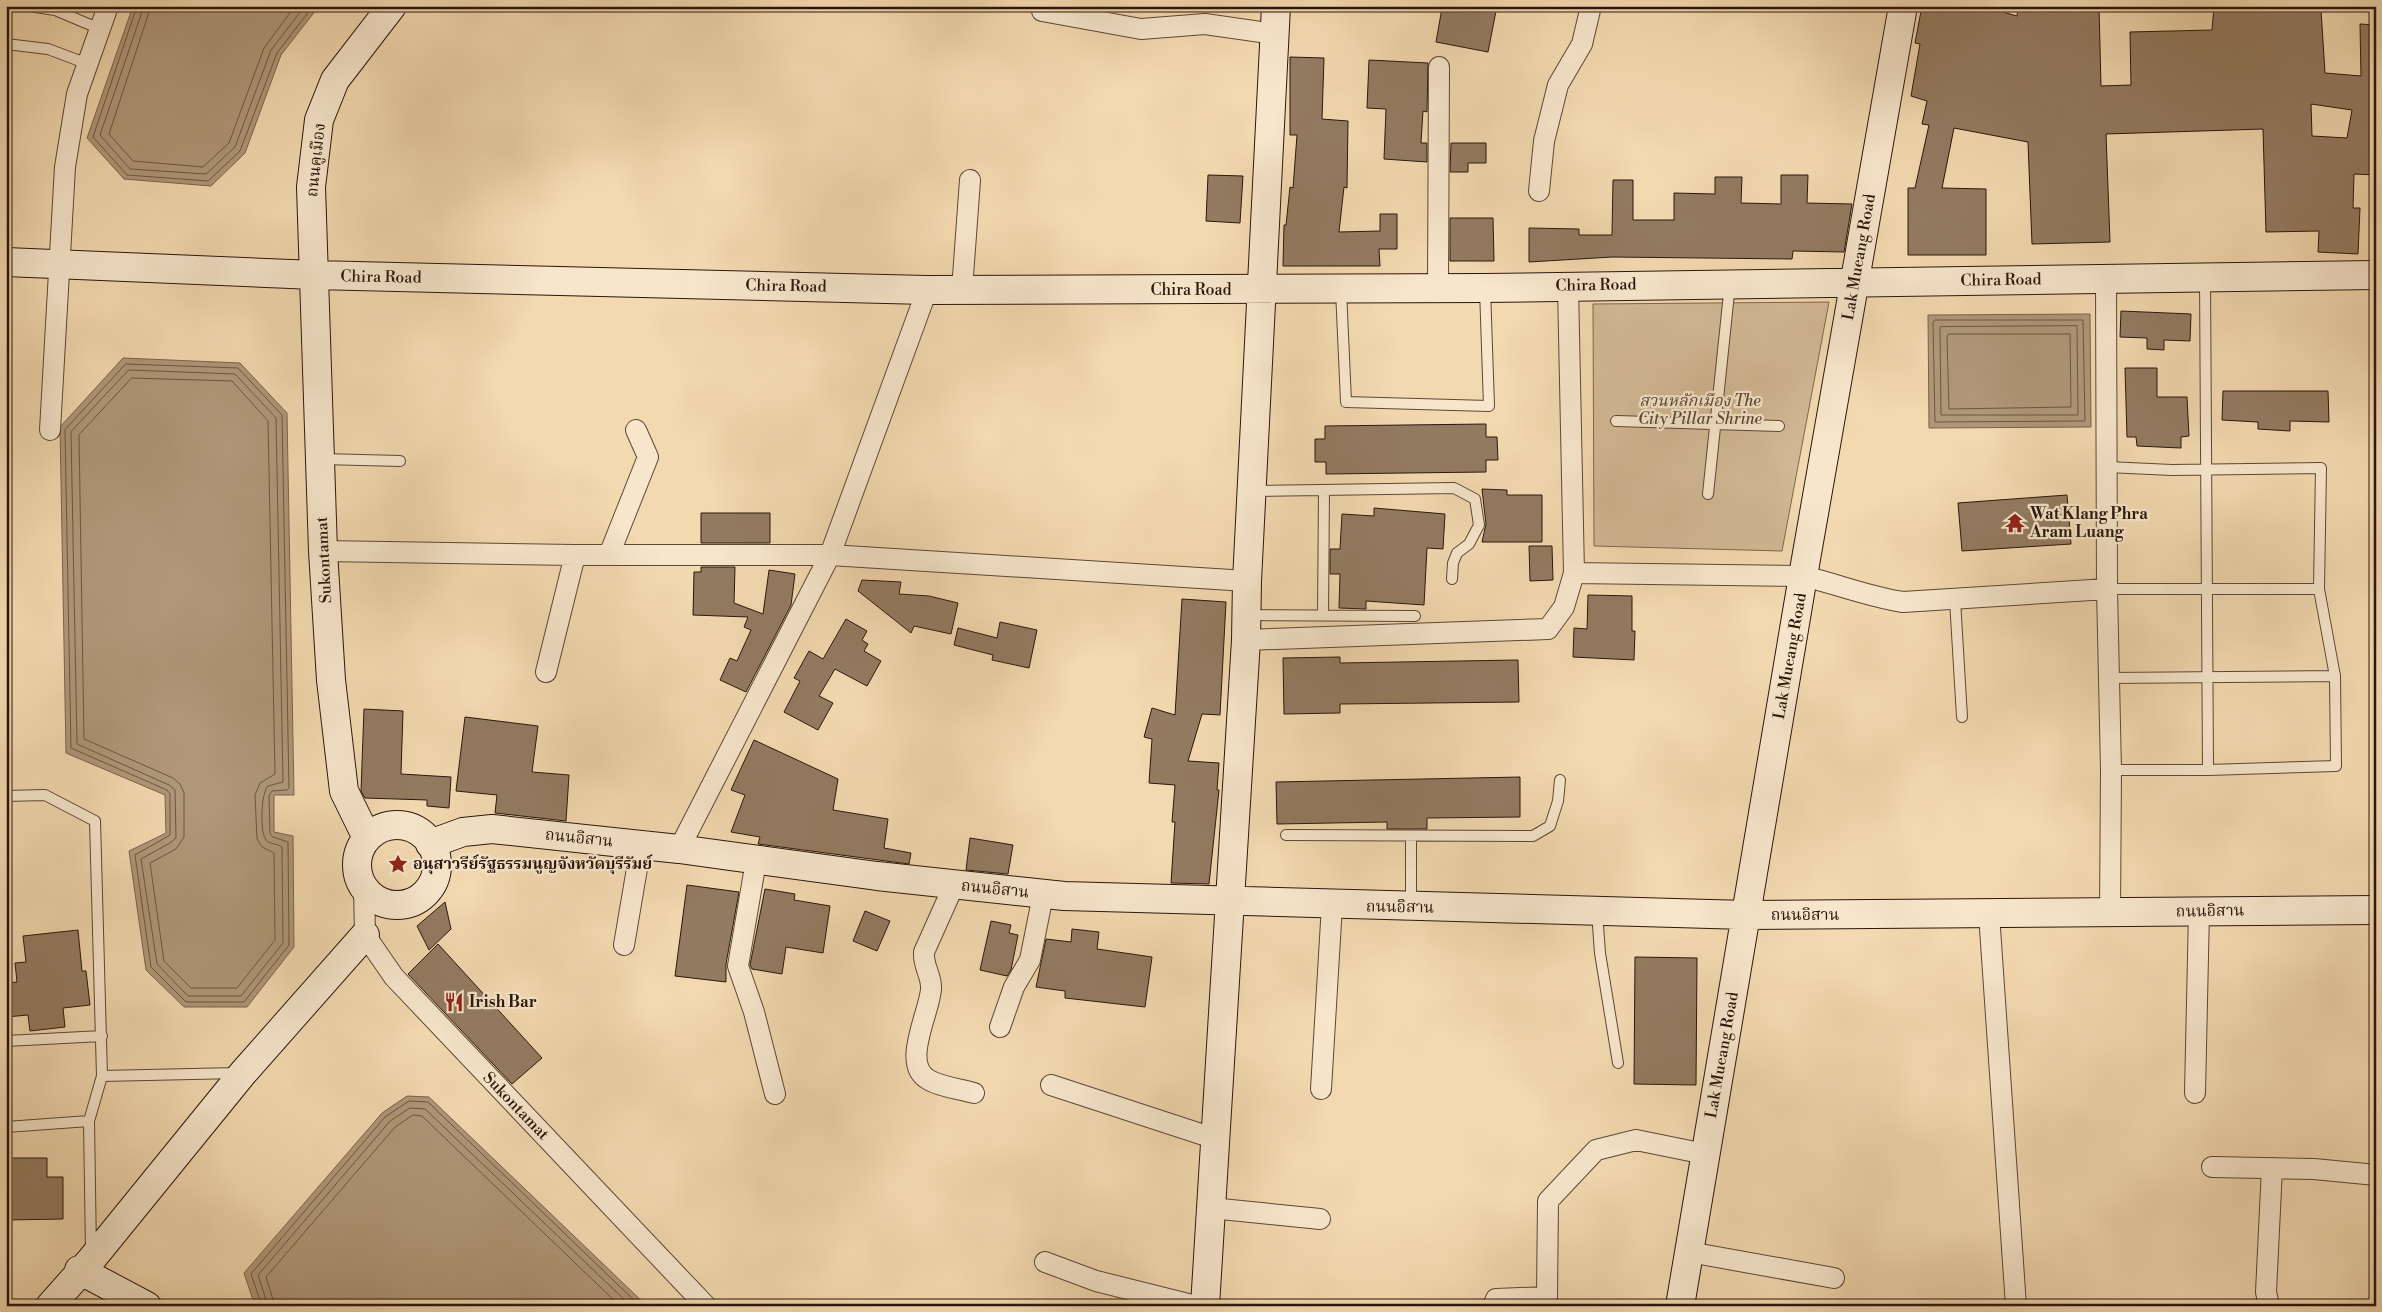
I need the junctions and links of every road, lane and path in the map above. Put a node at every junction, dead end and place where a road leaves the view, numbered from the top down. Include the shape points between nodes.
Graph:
1 (28, 6) edge
2 (108, 6) edge
3 (392, 6) edge
4 (1276, 6) edge
5 (1591, 6) edge
6 (1903, 6) edge
7 (1042, 11) dead end
8 (100, 29) junction
9 (1274, 34) junction
10 (6, 44) edge
11 (88, 64) junction
12 (1439, 67) dead end
13 (970, 180) dead end
14 (1539, 191) dead end
15 (6, 262) edge
16 (59, 264) junction
17 (315, 275) junction
18 (2376, 275) edge
19 (2205, 277) junction
20 (2106, 278) junction
21 (1854, 282) junction
22 (1731, 283) junction
23 (1568, 286) junction
24 (1438, 287) junction
25 (1484, 288) junction
26 (1341, 289) junction
27 (927, 290) junction
28 (962, 290) junction
29 (1261, 290) junction
30 (1616, 421) dead end
31 (1716, 423) junction
32 (1778, 426) dead end
33 (50, 430) dead end
34 (636, 430) dead end
35 (320, 459) junction
36 (400, 461) dead end
37 (2107, 467) junction
38 (2206, 469) junction
39 (1324, 490) junction
40 (1252, 491) junction
41 (1708, 494) dead end
42 (323, 551) junction
43 (830, 555) junction
44 (574, 556) junction
45 (609, 556) junction
46 (1574, 573) junction
47 (1803, 576) junction
48 (1452, 579) dead end
49 (1246, 581) junction
50 (2107, 589) junction
51 (2207, 589) junction
52 (2319, 589) junction
53 (1955, 600) junction
54 (1323, 615) junction
55 (1415, 616) dead end
56 (1246, 628) junction
57 (546, 672) dead end
58 (2335, 676) junction
59 (2110, 678) junction
60 (2207, 678) junction
61 (1962, 716) dead end
62 (2111, 770) junction
63 (2208, 770) junction
64 (1560, 780) dead end
65 (6, 796) edge
66 (1286, 835) dead end
67 (1411, 836) junction
68 (367, 838) junction
69 (430, 844) junction
70 (641, 845) junction
71 (679, 849) junction
72 (756, 861) junction
73 (954, 885) junction
74 (364, 888) junction
75 (1043, 895) junction
76 (1230, 902) junction
77 (1332, 905) junction
78 (1412, 907) junction
79 (2376, 910) edge
80 (1597, 911) junction
81 (2200, 912) junction
82 (2110, 913) junction
83 (1989, 914) junction
84 (1746, 915) junction
85 (365, 935) junction
86 (624, 945) dead end
87 (1000, 1028) dead end
88 (102, 1036) junction
89 (6, 1041) edge
90 (1618, 1063) dead end
91 (243, 1073) junction
92 (102, 1076) junction
93 (1051, 1085) dead end
94 (1321, 1089) dead end
95 (974, 1092) dead end
96 (2195, 1092) dead end
97 (775, 1094) dead end
98 (88, 1121) junction
99 (6, 1127) edge
100 (1216, 1139) junction
101 (1705, 1154) junction
102 (2212, 1167) dead end
103 (2272, 1168) junction
104 (2376, 1174) edge
105 (1211, 1208) junction
106 (1320, 1219) dead end
107 (1689, 1252) junction
108 (1045, 1262) dead end
109 (85, 1265) junction
110 (1834, 1278) dead end
111 (50, 1306) edge
112 (147, 1306) edge
113 (706, 1306) edge
114 (1196, 1306) edge
115 (1205, 1306) edge
116 (1493, 1306) edge
117 (1680, 1306) edge
118 (2016, 1306) edge
119 (2269, 1306) edge

1 - 8 lane via 55,10
2 - 8 street
3 - 17 street, ถนนคูเมือง via 335,80 319,120 311,187
4 - 9 street
5 - 14 street via 1582,44 1558,85 1544,141
6 - 21 street, Lak Mueang Road
7 - 9 street via 1141,29 1205,24
8 - 11 street
9 - 29 street
10 - 11 lane via 48,49
11 - 16 street via 77,94 65,166
12 - 24 street
13 - 28 street
15 - 16 street, Chira Road
16 - 17 street, Chira Road
16 - 33 street
17 - 27 street, Chira Road
17 - 35 street, Sukontamat
18 - 19 street, Chira Road
19 - 20 street, Chira Road
19 - 38 lane
20 - 21 street, Chira Road
20 - 37 street
21 - 22 street, Chira Road
21 - 47 street, Lak Mueang Road
22 - 23 street, Chira Road
22 - 31 lane
23 - 25 street, Chira Road
23 - 46 street
24 - 25 street, Chira Road
24 - 26 street, Chira Road
25 - 26 lane via 1489,406 1346,402
26 - 29 street, Chira Road
27 - 28 street, Chira Road
27 - 43 street
28 - 29 street, Chira Road
29 - 40 street
30 - 31 lane
31 - 32 lane
31 - 41 lane
34 - 45 street via 648,457
35 - 36 lane
35 - 42 street, Sukontamat
37 - 38 lane
37 - 50 street
38 - 51 lane
38 - 52 lane via 2321,468
39 - 40 lane
39 - 48 lane via 1454,488 1475,499 1478,525 1469,544 1457,553
39 - 54 lane
40 - 49 street
42 - 44 street
42 - 68 street, Sukontamat via 331,680 344,791
43 - 45 street
43 - 49 street
43 - 71 street
44 - 45 street
44 - 57 street
46 - 47 street
46 - 56 street via 1564,607 1548,628
47 - 53 street via 1882,599 1904,602
47 - 84 street, Lak Mueang Road
49 - 56 street
50 - 51 lane
50 - 53 street
50 - 59 street
51 - 52 lane
51 - 60 lane
52 - 58 lane
53 - 61 lane
54 - 55 lane
54 - 56 lane
56 - 76 street
58 - 60 lane
58 - 63 lane via 2336,766
59 - 60 lane
59 - 62 street
60 - 63 lane
62 - 63 lane
62 - 82 street
64 - 67 lane via 1558,801 1550,826 1532,836
65 - 88 lane via 46,795 95,821
66 - 67 lane
67 - 78 lane
68 - 69 street via 390,826 404,826 417,831
68 - 74 street via 356,863
69 - 70 street, ถนนอิสาน via 463,832 492,829
69 - 74 street via 437,862 436,875 422,897 398,906 385,904
70 - 71 street, ถนนอิสาน
70 - 86 street
71 - 72 street, ถนนอิสาน
72 - 73 street, ถนนอิสาน
72 - 97 street via 738,966 754,1012
73 - 75 street, ถนนอิสาน
73 - 95 street via 924,952 923,964 931,989 916,1060 920,1073 929,1080
74 - 85 street
75 - 76 street, ถนนอิสาน
75 - 87 street via 1030,960 1014,988
76 - 77 street, ถนนอิสาน
76 - 100 street
77 - 78 street, ถนนอิสาน
77 - 94 street
78 - 80 street, ถนนอิสาน
79 - 81 street, ถนนอิสาน
80 - 84 street, ถนนอิสาน
80 - 90 lane via 1600,953
81 - 82 street, ถนนอิสาน
81 - 96 street
82 - 83 street, ถนนอิสาน
83 - 84 street, ถนนอิสาน
83 - 118 street
84 - 101 street, Lak Mueang Road
85 - 91 street
85 - 113 street, Sukontamat via 394,977
88 - 89 lane
88 - 92 lane
91 - 92 lane
91 - 109 street
92 - 98 lane
93 - 100 street
98 - 99 lane
98 - 109 lane
100 - 105 street
101 - 107 street, Lak Mueang Road
101 - 116 street via 1636,1140 1596,1150 1548,1201 1547,1297 1496,1299
102 - 103 street
103 - 104 street
103 - 119 street via 2266,1292
105 - 106 street
105 - 115 street
107 - 110 street
107 - 117 street, Lak Mueang Road
108 - 114 street via 1096,1281
109 - 111 street
109 - 112 street

